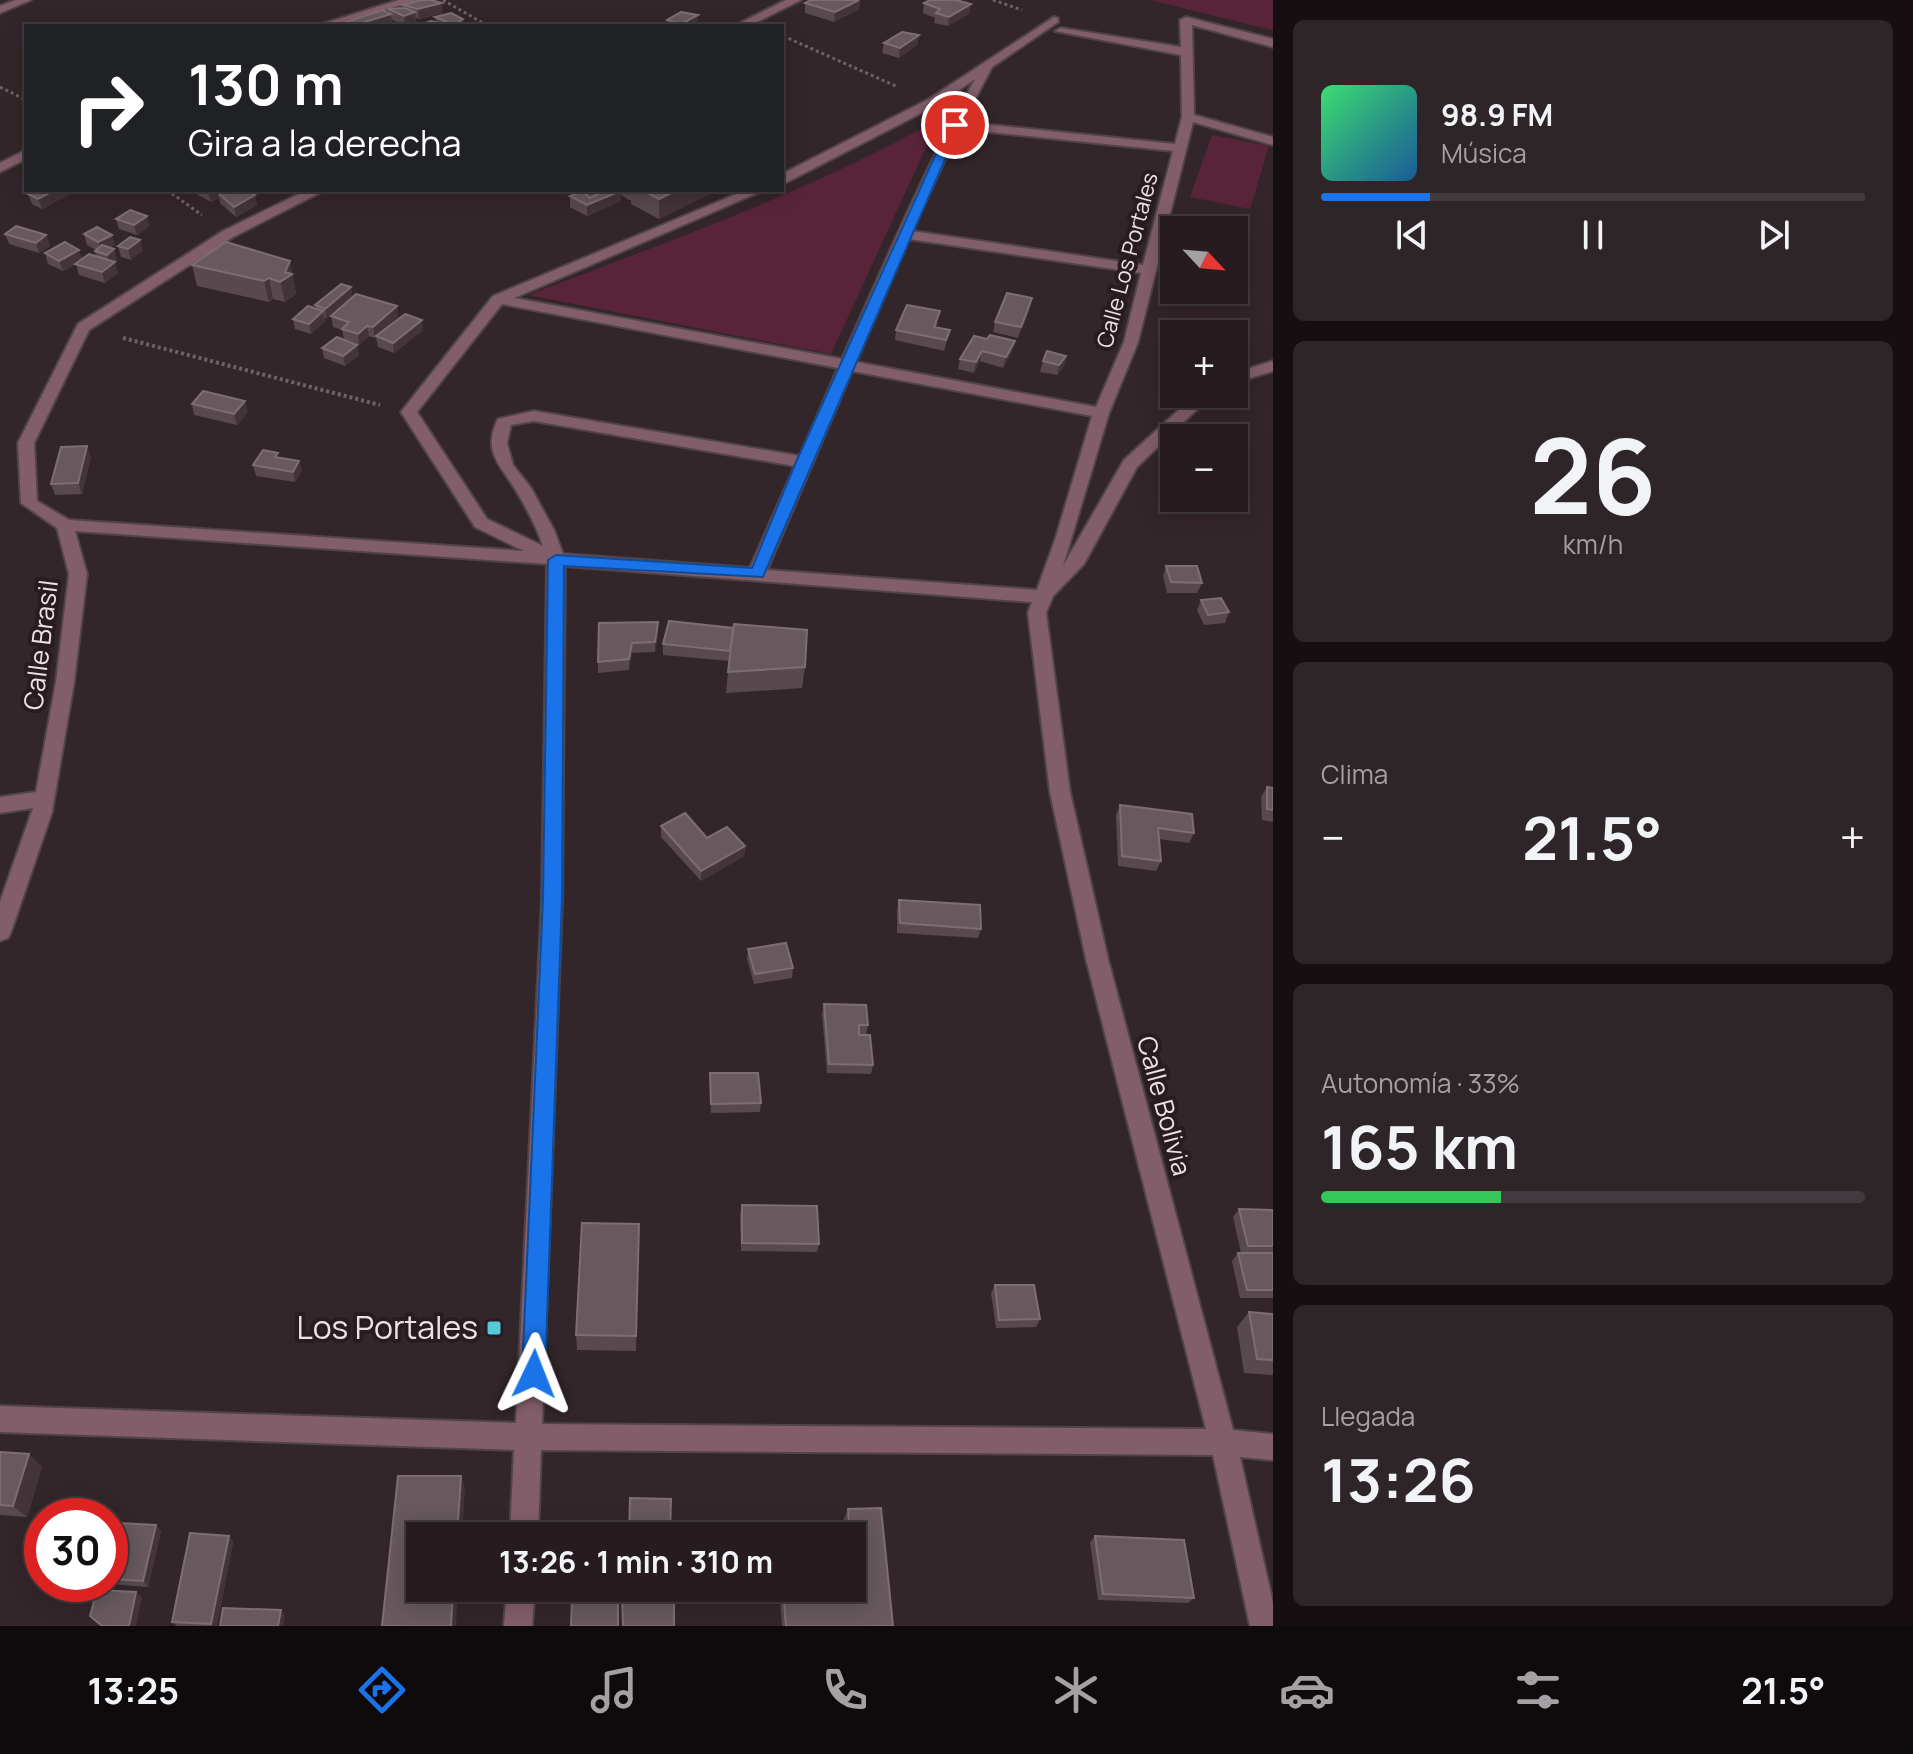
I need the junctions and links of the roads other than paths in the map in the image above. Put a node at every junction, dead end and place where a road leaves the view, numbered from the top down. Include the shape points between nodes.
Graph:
1 (25, 0) edge
2 (411, 0) edge
3 (795, 0) edge
4 (0, 10) edge
5 (329, 24) edge
6 (744, 24) edge
7 (1273, 43) edge
8 (1187, 52) junction
9 (987, 68) junction
10 (1188, 117) junction
11 (955, 125) junction
12 (1273, 141) edge
13 (1180, 148) junction
14 (24, 155) edge
15 (0, 168) edge
16 (784, 178) edge
17 (314, 192) edge
18 (752, 192) edge
19 (904, 234) junction
20 (1149, 270) junction
21 (498, 299) junction
22 (849, 366) junction
23 (1273, 366) edge
24 (1248, 374) edge
25 (1190, 408) edge
26 (1101, 413) junction
27 (804, 462) junction
28 (65, 525) junction
29 (556, 560) junction
30 (757, 573) junction
31 (1045, 597) junction
32 (45, 798) junction
33 (0, 805) edge
34 (0, 932) edge
35 (0, 1419) edge
36 (531, 1437) junction
37 (1223, 1442) junction
38 (1273, 1447) edge
39 (525, 1522) edge
40 (520, 1602) edge
41 (518, 1626) edge
42 (1264, 1626) edge

1 - 4 street
2 - 5 street
3 - 6 street
7 - 8 street, Calle Los Portales via 1186,20
8 - 9 street via 1057,26
8 - 10 street, Calle Los Portales
9 - 11 street
9 - 16 street via 933,102
10 - 12 street
10 - 13 street, Calle Los Portales
11 - 13 street
11 - 19 street
13 - 20 street, Calle Los Portales
14 - 15 street
17 - 28 street via 228,234 83,327 26,443 29,503
18 - 21 street
19 - 20 street
19 - 22 street
20 - 26 street, Calle Los Portales via 1131,342
21 - 22 street
21 - 29 street via 409,412 481,523
22 - 26 street
22 - 27 street
23 - 24 street
25 - 31 street via 1130,464 1078,560
26 - 31 street, Calle Los Portales
27 - 29 street via 534,416 504,422 499,443 505,466 546,530
27 - 30 street
28 - 29 street
28 - 32 street, Calle Brasil via 78,574
29 - 30 street
29 - 36 street via 552,898
30 - 31 street
31 - 37 street, Calle Bolivia via 1037,613 1060,792 1097,959
32 - 33 street
32 - 34 street, Calle Brasil
35 - 36 street
36 - 37 street
36 - 39 street
37 - 38 street
37 - 42 street, Calle Bolivia
40 - 41 street

